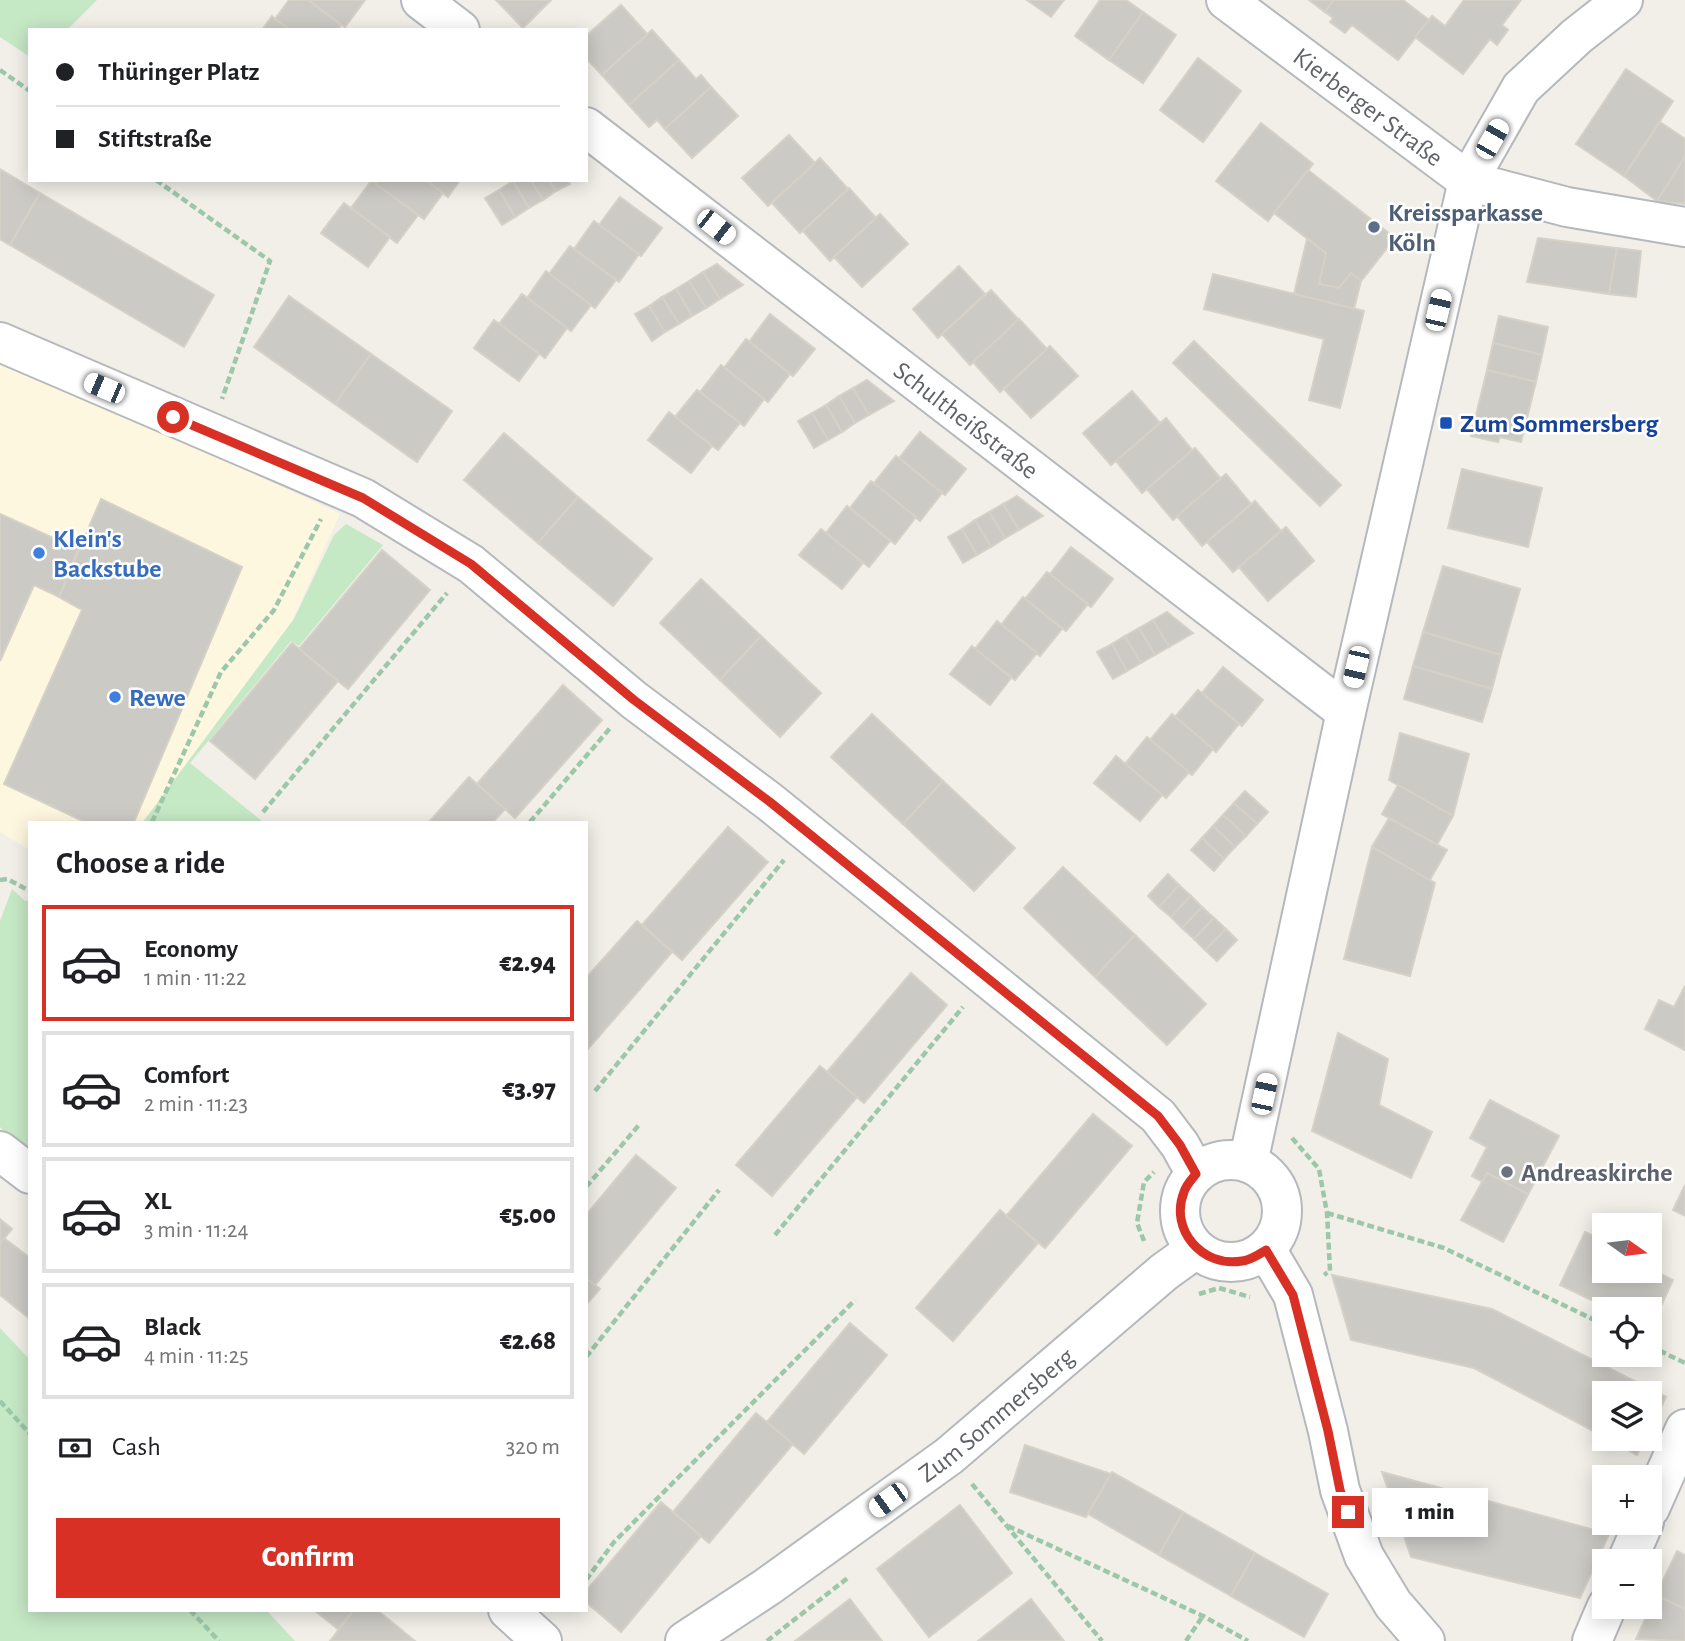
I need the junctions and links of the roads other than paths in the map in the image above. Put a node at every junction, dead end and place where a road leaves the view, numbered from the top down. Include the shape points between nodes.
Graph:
1 (421, 0) edge
2 (1226, 0) edge
3 (1623, 0) edge
4 (457, 28) edge
5 (588, 129) edge
6 (1468, 180) junction
7 (1685, 228) edge
8 (0, 342) edge
9 (1346, 712) junction
10 (0, 1152) edge
11 (1248, 1163) junction
12 (28, 1173) edge
13 (1196, 1174) junction
14 (1196, 1249) junction
15 (1266, 1250) junction
16 (1685, 1429) edge
17 (1662, 1481) edge
18 (510, 1612) edge
19 (1601, 1619) edge
20 (542, 1641) edge
21 (685, 1641) edge
22 (1425, 1641) edge
23 (1591, 1641) edge

1 - 4 street
2 - 6 street, Kierberger Straße
3 - 6 street via 1521,88
5 - 9 street, Schultheißstraße
6 - 7 street, Kierberger Straße via 1567,207
6 - 9 street
8 - 13 street via 350,492 471,564 634,700 807,832 1158,1116
9 - 11 street
10 - 12 street
11 - 13 street via 1230,1159
11 - 15 street via 1264,1172 1278,1190 1282,1210 1278,1230
13 - 14 street via 1184,1189 1180,1205 1182,1228
14 - 15 street via 1220,1261 1240,1262
14 - 21 street, Zum Sommersberg via 1153,1280 949,1456
15 - 22 street via 1293,1295 1340,1490 1364,1556 1393,1604
16 - 17 street
18 - 20 street
19 - 23 street

